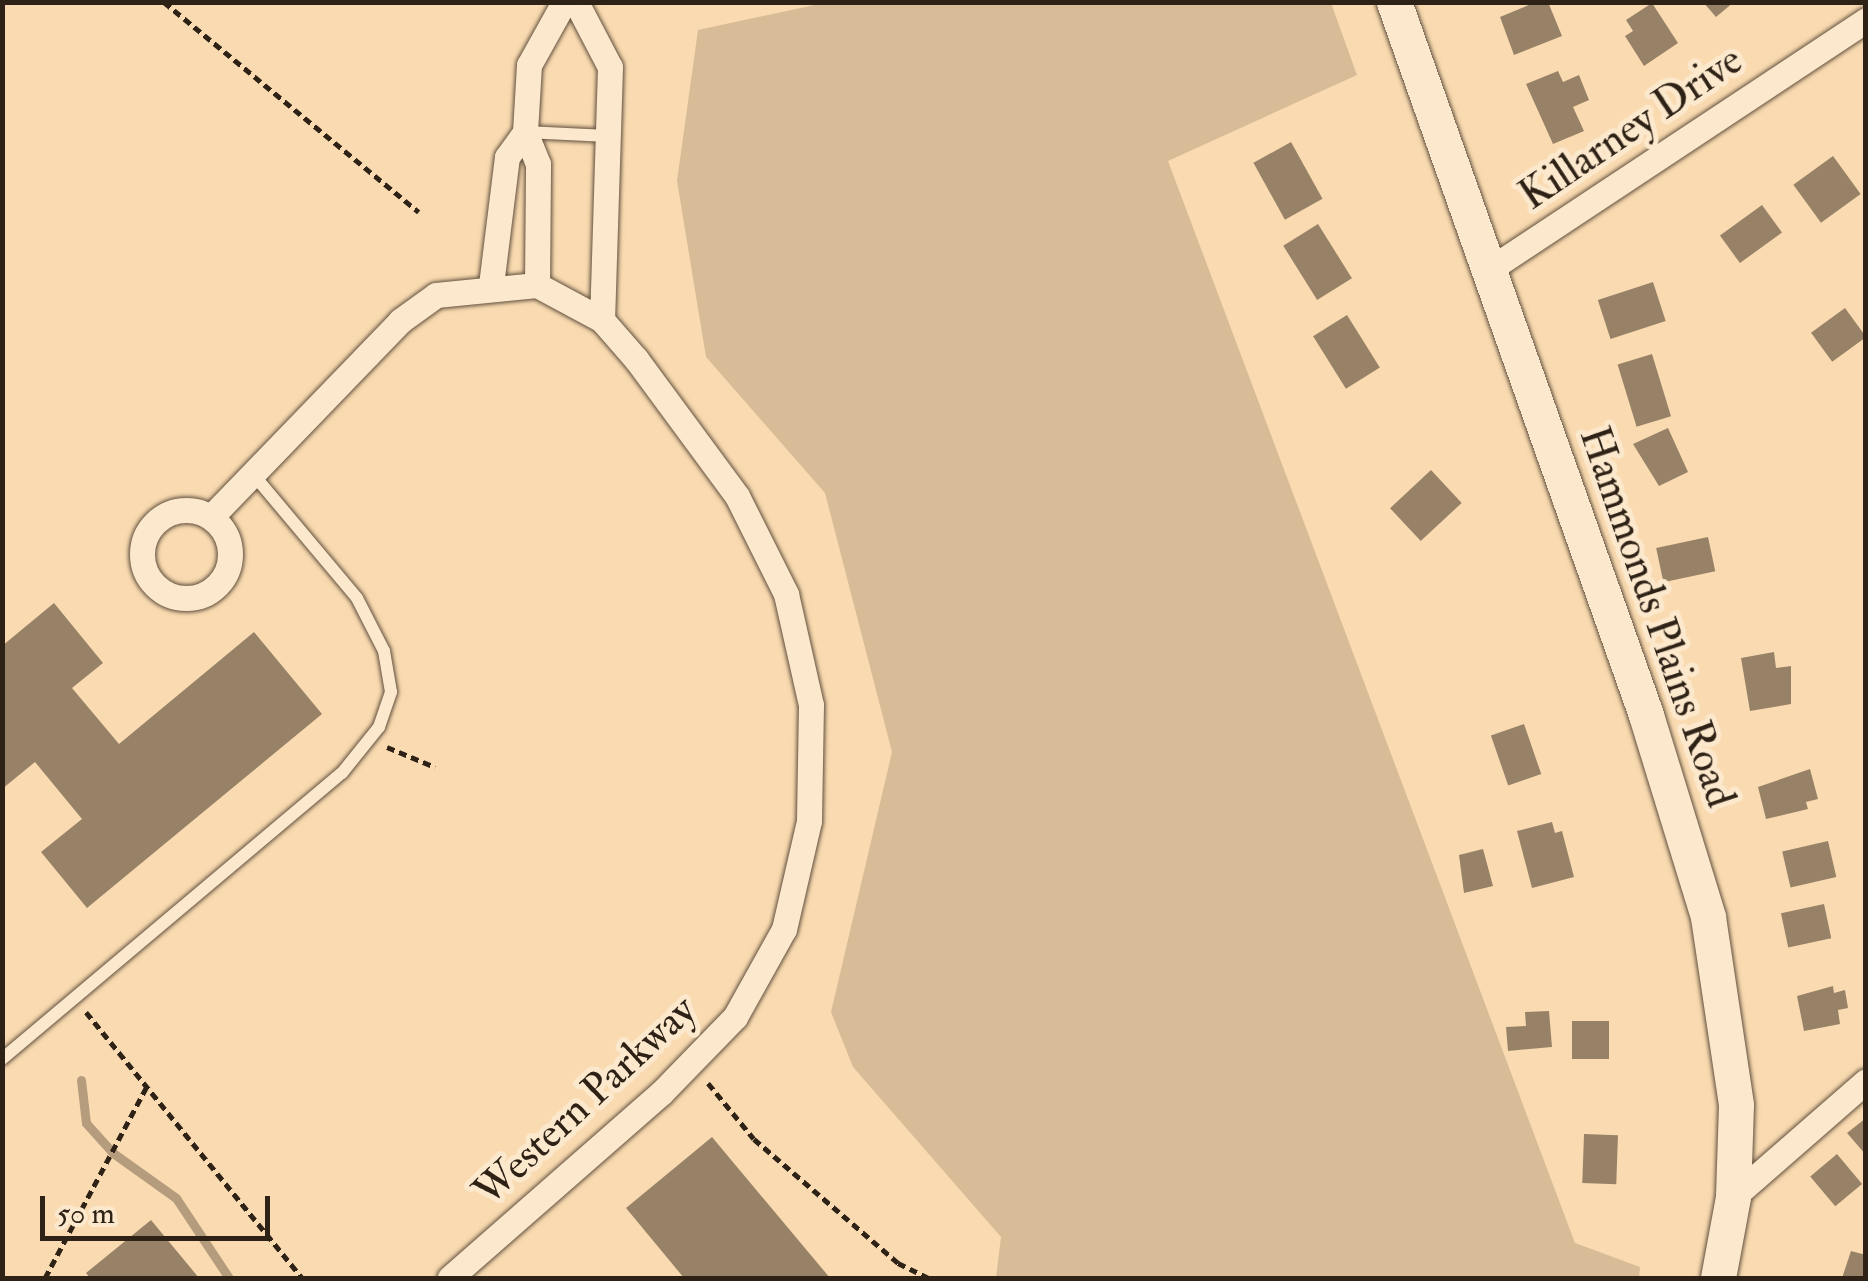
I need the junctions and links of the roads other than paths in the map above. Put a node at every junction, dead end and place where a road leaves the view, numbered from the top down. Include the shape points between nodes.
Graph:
1 (564, 2) edge
2 (576, 2) edge
3 (1394, 2) edge
4 (1866, 20) edge
5 (525, 132) junction
6 (608, 136) junction
7 (1490, 269) junction
8 (492, 285) junction
9 (537, 285) junction
10 (602, 320) junction
11 (253, 474) junction
12 (211, 517) dead end
13 (2, 1059) edge
14 (1866, 1081) edge
15 (1732, 1197) junction
16 (450, 1278) edge
17 (1718, 1278) edge

1 - 5 street via 529,64
2 - 6 street via 610,67
3 - 7 main road, Hammonds Plains Road
4 - 7 street, Killarney Drive
5 - 6 lane
5 - 8 street via 507,158
5 - 9 street via 538,164
6 - 10 street
7 - 15 main road, Hammonds Plains Road via 1646,715 1708,917 1736,1105
8 - 9 street, Western Parkway
8 - 11 street, Western Parkway via 436,295 400,321
9 - 10 street, Western Parkway
10 - 16 street, Western Parkway via 737,496 786,594 811,705 809,821 784,929 736,1017
11 - 12 street, Western Parkway
11 - 13 lane via 357,598 384,650 391,692 379,727 342,773
14 - 15 street
15 - 17 main road, Hammonds Plains Road

